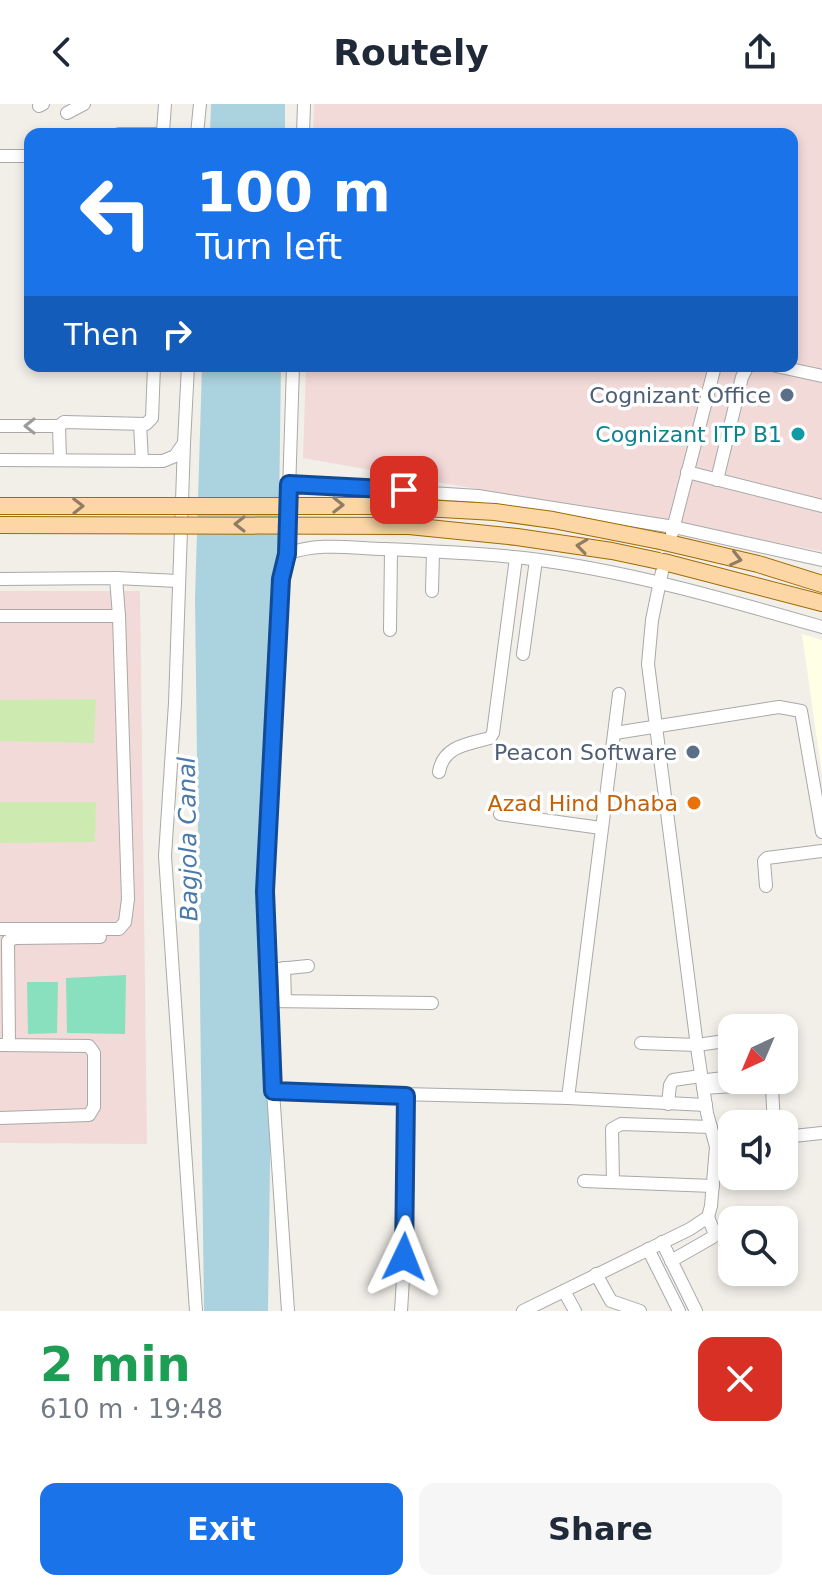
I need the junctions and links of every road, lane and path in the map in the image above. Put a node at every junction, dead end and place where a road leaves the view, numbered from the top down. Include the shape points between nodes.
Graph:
1 (84, 104) edge
2 (165, 104) edge
3 (200, 104) edge
4 (304, 104) edge
5 (67, 113) dead end
6 (163, 128) edge
7 (198, 128) edge
8 (303, 128) edge
9 (0, 156) edge
10 (24, 156) edge
11 (798, 371) edge
12 (154, 372) edge
13 (188, 372) edge
14 (293, 372) edge
15 (713, 372) edge
16 (745, 372) edge
17 (822, 376) edge
18 (140, 424) junction
19 (0, 426) edge
20 (59, 426) junction
21 (184, 443) junction
22 (0, 460) edge
23 (60, 460) junction
24 (142, 461) junction
25 (687, 472) junction
26 (717, 480) junction
27 (289, 484) junction
28 (0, 506) edge
29 (822, 506) edge
30 (0, 525) edge
31 (674, 527) junction
32 (664, 542) junction
33 (391, 550) junction
34 (433, 552) junction
35 (287, 554) junction
36 (516, 558) junction
37 (536, 560) junction
38 (822, 560) edge
39 (662, 561) junction
40 (116, 578) junction
41 (0, 579) edge
42 (178, 581) junction
43 (660, 584) junction
44 (822, 584) edge
45 (432, 591) dead end
46 (822, 603) edge
47 (0, 616) edge
48 (119, 616) junction
49 (822, 627) edge
50 (390, 630) dead end
51 (523, 654) dead end
52 (619, 694) dead end
53 (655, 726) junction
54 (615, 733) junction
55 (439, 772) dead end
56 (500, 814) dead end
57 (601, 828) junction
58 (822, 832) edge
59 (822, 851) edge
60 (766, 886) dead end
61 (133, 893) dead end
62 (0, 929) edge
63 (308, 966) dead end
64 (284, 968) junction
65 (268, 970) junction
66 (269, 1001) junction
67 (285, 1001) junction
68 (432, 1003) dead end
69 (718, 1042) edge
70 (641, 1043) dead end
71 (4, 1045) edge
72 (697, 1045) junction
73 (718, 1079) edge
74 (702, 1081) junction
75 (273, 1091) junction
76 (406, 1096) junction
77 (568, 1098) junction
78 (668, 1104) junction
79 (706, 1105) junction
80 (773, 1110) edge
81 (0, 1118) edge
82 (711, 1127) junction
83 (822, 1133) edge
84 (798, 1136) edge
85 (716, 1147) joint
86 (584, 1181) dead end
87 (613, 1182) junction
88 (713, 1186) junction
89 (708, 1217) junction
90 (662, 1242) junction
91 (648, 1249) junction
92 (671, 1261) junction
93 (596, 1274) junction
94 (564, 1291) junction
95 (196, 1311) edge
96 (288, 1311) edge
97 (401, 1311) edge
98 (523, 1311) edge
99 (575, 1311) edge
100 (640, 1311) edge
101 (679, 1311) edge
102 (696, 1311) edge

1 - 5 street
2 - 6 street
3 - 7 street
4 - 8 street
9 - 10 street
11 - 17 street
12 - 18 street via 152,418
13 - 21 street
14 - 27 street
15 - 25 street
16 - 26 street
18 - 20 street
18 - 24 street
20 -> 19 street
20 - 23 street
21 - 24 street via 175,456
21 - 42 street
22 - 23 street
23 - 24 street
25 - 26 street
25 - 31 street
26 - 29 street
27 - 31 street via 478,496
27 - 35 street
28 -> 32 main road, bridge via 388,506 495,512
39 -> 30 main road, bridge via 409,526
31 - 32 street
31 - 38 street
32 -> 44 main road
33 - 34 street
33 - 35 street via 319,547
33 - 50 street
34 - 36 street
34 - 45 street
35 - 65 street via 281,579 265,891
36 - 37 street
36 - 55 street via 493,733 451,750
37 - 43 street
37 - 51 street
39 - 43 street
39 - 46 main road
40 - 41 street
40 - 42 street
40 - 48 street
42 - 95 street via 165,856
43 - 49 street
43 - 53 street via 648,651
47 - 48 street
48 - 62 street via 125,922 119,929
52 - 54 street
53 - 54 street
53 - 58 street via 779,707 801,711
53 - 72 street
54 - 57 street
56 - 57 street
57 - 77 street
59 - 60 street via 767,858
61 - 71 street via 133,923 117,936 8,941
63 - 64 street
64 - 65 street
64 - 67 street
65 - 66 street
66 - 67 street
66 - 75 street
67 - 68 street
69 - 72 street
70 - 72 street
71 - 81 street via 89,1046 94,1053 94,1107 89,1115
72 - 74 street
73 - 74 street
74 - 78 street via 673,1080
74 - 79 street
74 - 80 street via 769,1084
75 - 76 street
75 - 96 street
76 - 77 street
76 - 97 street
77 - 78 street
78 - 79 street
79 - 82 street
82 - 85 street
82 - 87 street via 615,1126
83 - 84 street
85 - 88 street
86 - 87 street
87 - 88 street
88 - 89 street
89 - 90 street
89 - 92 street via 713,1237
90 - 91 street
90 - 92 street
91 - 93 street
91 - 101 street
92 - 102 street
93 - 94 street
93 - 100 street via 611,1301
94 - 98 street
94 - 99 street

